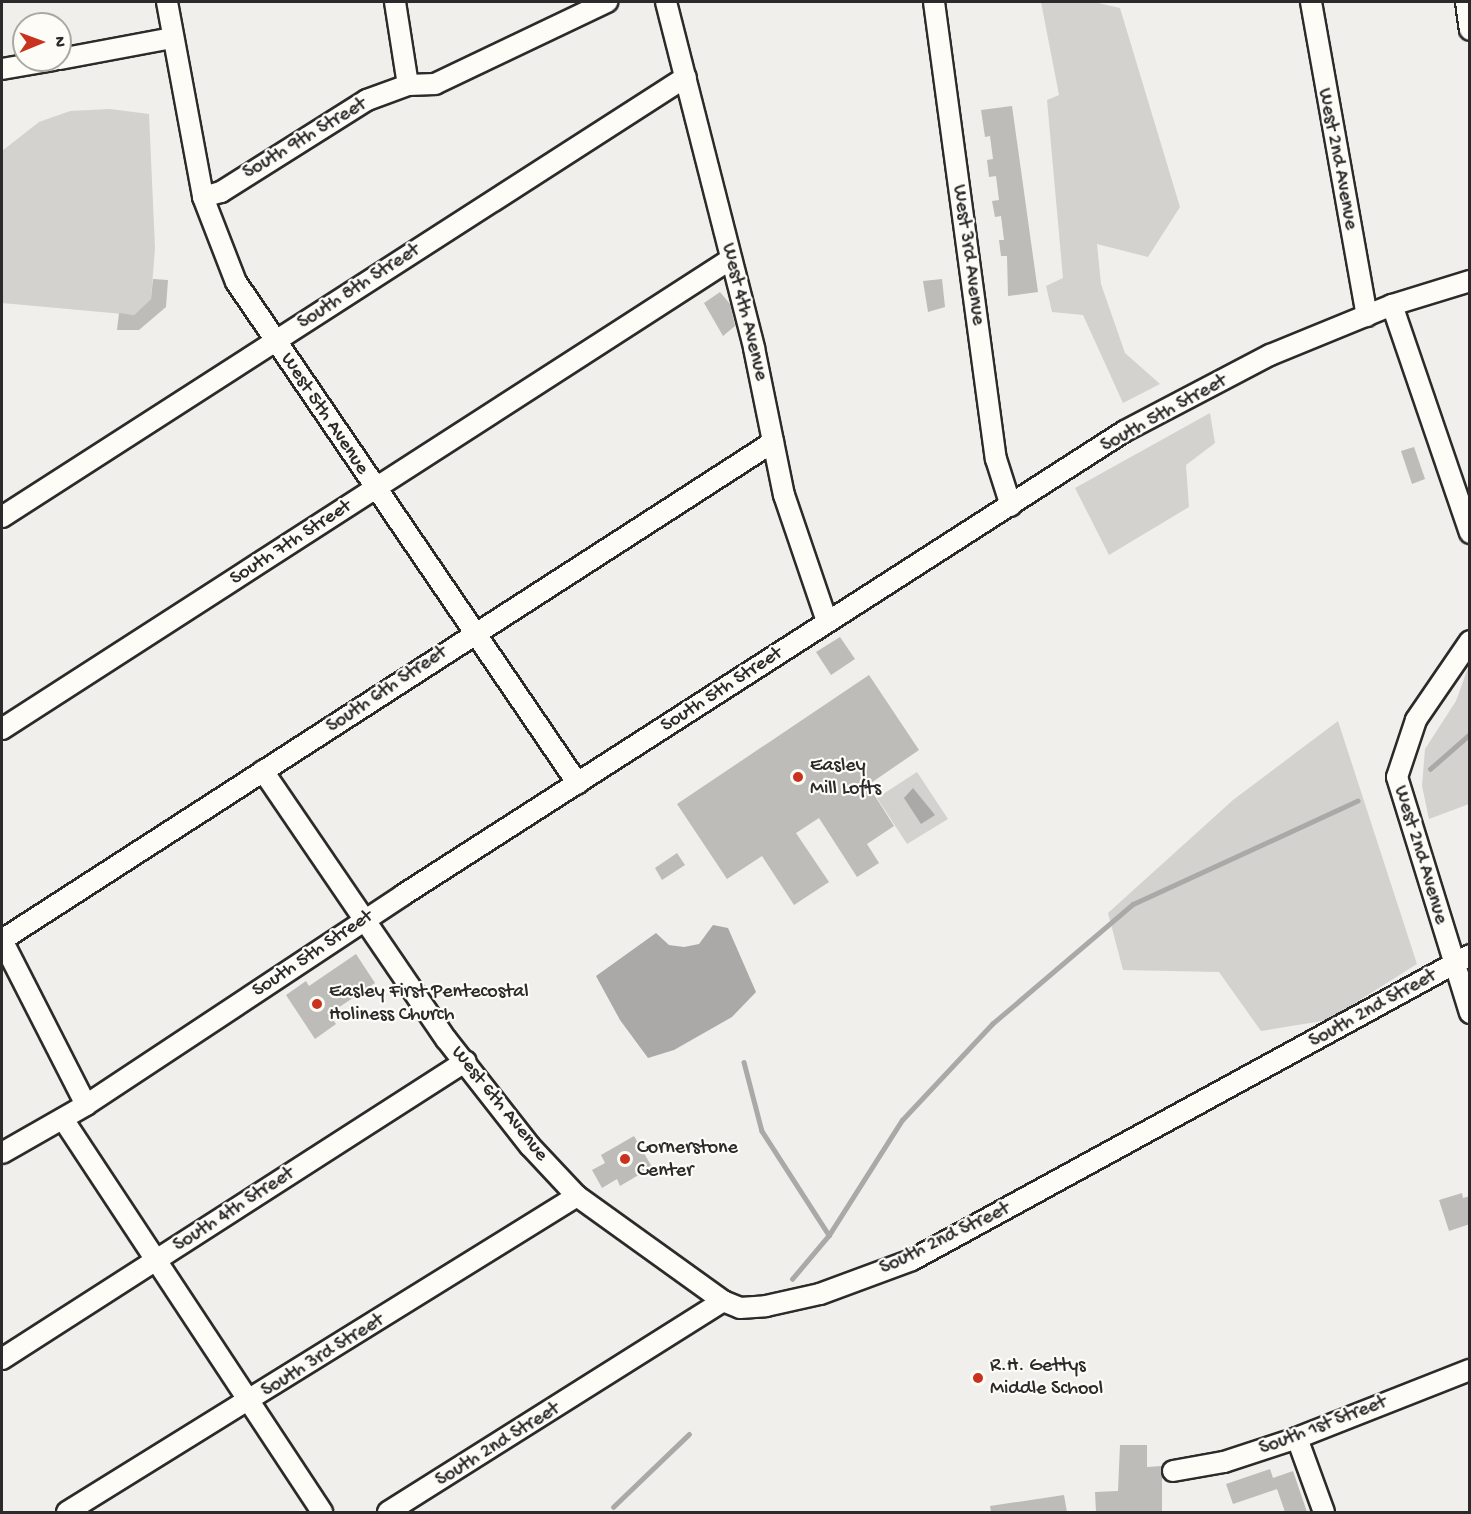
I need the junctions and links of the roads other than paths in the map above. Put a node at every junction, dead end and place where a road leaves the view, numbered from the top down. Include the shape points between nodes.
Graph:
1 (167, 2) edge
2 (395, 2) edge
3 (607, 2) edge
4 (666, 2) edge
5 (934, 2) edge
6 (1311, 2) edge
7 (1466, 2) edge
8 (1470, 30) edge
9 (172, 38) junction
10 (72, 57) edge
11 (686, 77) junction
12 (408, 85) junction
13 (203, 197) junction
14 (731, 259) junction
15 (1470, 281) edge
16 (1392, 305) junction
17 (1367, 316) junction
18 (275, 341) junction
19 (773, 442) junction
20 (375, 489) junction
21 (1011, 506) junction
22 (2, 517) edge
23 (1470, 533) edge
24 (827, 621) junction
25 (474, 632) junction
26 (1470, 641) edge
27 (2, 729) edge
28 (263, 771) junction
29 (578, 784) junction
30 (363, 921) junction
31 (2, 940) edge
32 (1462, 959) edge
33 (1470, 1013) edge
34 (466, 1061) junction
35 (86, 1105) junction
36 (63, 1119) junction
37 (2, 1153) edge
38 (577, 1196) junction
39 (157, 1259) junction
40 (723, 1301) junction
41 (2, 1359) edge
42 (1470, 1370) edge
43 (250, 1402) junction
44 (1297, 1438) junction
45 (1173, 1471) dead end
46 (67, 1512) edge
47 (322, 1512) edge
48 (388, 1512) edge
49 (1324, 1512) edge

1 - 9 street, West 5th Avenue
2 - 12 street
3 - 12 street, South 9th Street via 435,84
4 - 11 street, West 4th Avenue
5 - 21 street, West 3rd Avenue via 996,459
6 - 17 street, West 2nd Avenue
7 - 8 street
9 - 10 street
9 - 13 street, West 5th Avenue
11 - 14 street, West 4th Avenue
11 - 18 street, South 8th Street
12 - 13 street, South 9th Street via 367,100 220,192
13 - 18 street, West 5th Avenue via 236,282
14 - 19 street, West 4th Avenue
14 - 20 street, South 7th Street
15 - 16 street, South 5th Street
16 - 17 street, South 5th Street
16 - 23 street
17 - 21 street, South 5th Street via 1270,356 1176,403
18 - 20 street, West 5th Avenue
18 - 22 street, South 8th Street
19 - 24 street, West 4th Avenue via 794,530
19 - 25 street, South 6th Street
20 - 25 street, West 5th Avenue
20 - 27 street, South 7th Street
21 - 24 street, South 5th Street
24 - 29 street, South 5th Street
25 - 28 street, South 6th Street
25 - 29 street, West 5th Avenue
26 - 32 street, West 2nd Avenue via 1416,720 1396,777
28 - 30 street, West 6th Avenue
28 - 31 street, South 6th Street
29 - 30 street, South 5th Street
30 - 34 street, West 6th Avenue
30 - 35 street, South 5th Street
31 - 35 street
32 - 33 street, West 2nd Avenue
32 - 40 street, South 2nd Street via 912,1260 820,1294 766,1306 740,1308
34 - 38 street, West 6th Avenue via 530,1146
34 - 39 street, South 4th Street
35 - 36 street, South 5th Street
36 - 37 street, South 5th Street
36 - 39 street
38 - 40 street, West 6th Avenue
38 - 43 street, South 3rd Street
39 - 41 street, South 4th Street
39 - 43 street
40 - 48 street, South 2nd Street
42 - 44 street, South 1st Street
43 - 46 street, South 3rd Street
43 - 47 street
44 - 45 street, South 1st Street via 1224,1462
44 - 49 street

